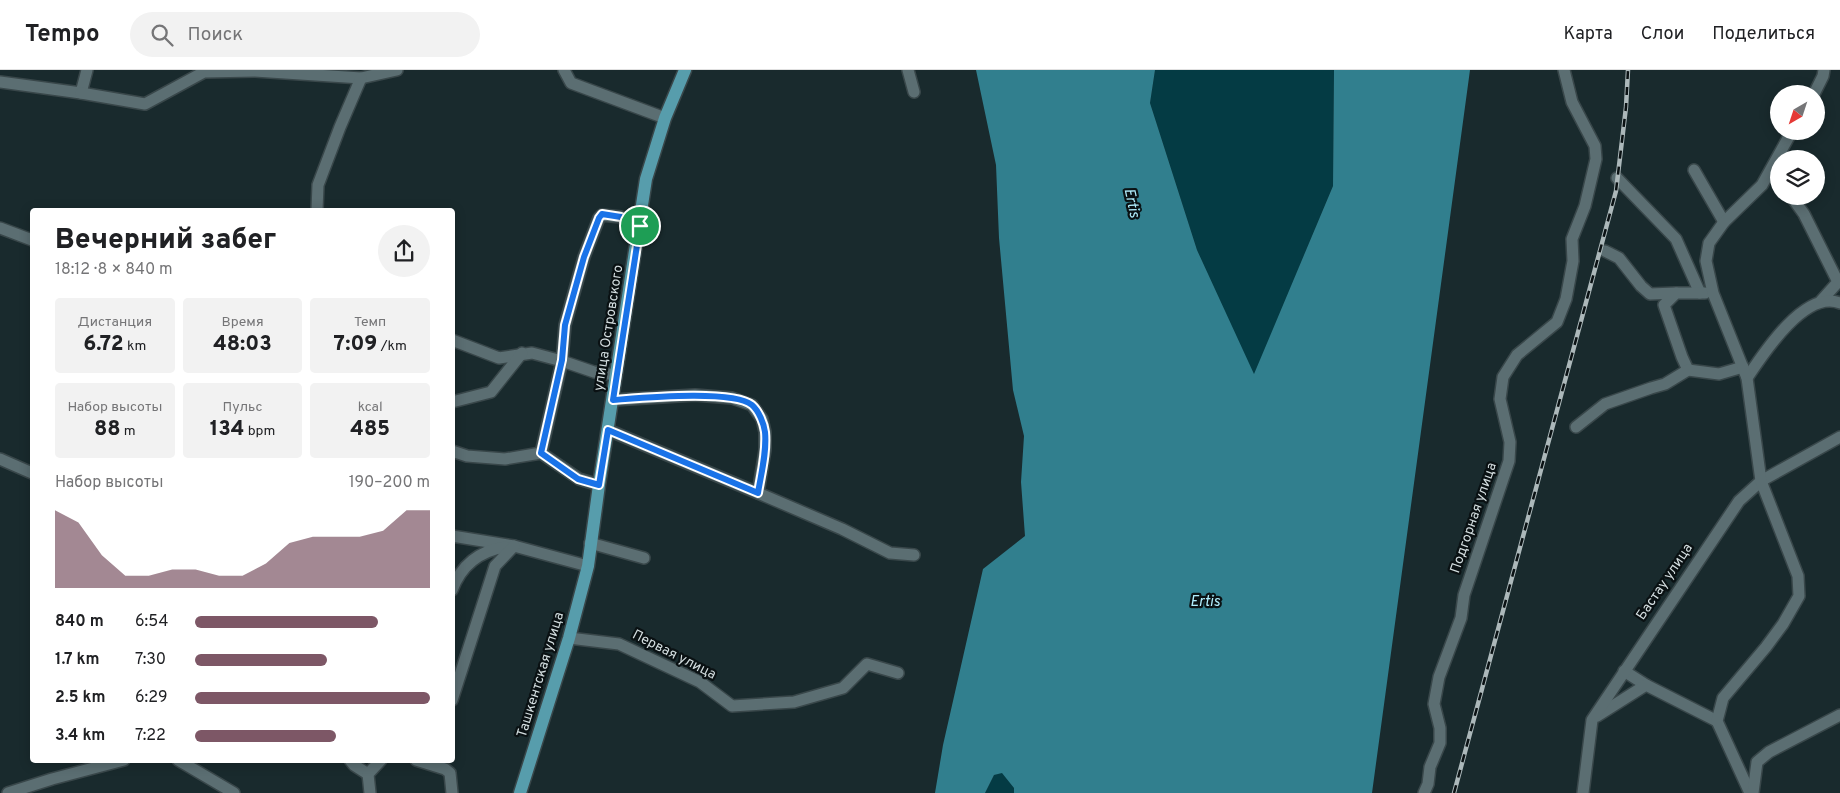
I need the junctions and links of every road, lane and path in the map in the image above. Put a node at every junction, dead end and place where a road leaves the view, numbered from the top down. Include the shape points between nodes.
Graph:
1 (87, 70) edge
2 (397, 70) edge
3 (564, 70) edge
4 (685, 70) edge
5 (908, 70) edge
6 (1564, 70) edge
7 (1824, 70) edge
8 (361, 78) junction
9 (1, 82) edge
10 (1819, 85) edge
11 (914, 92) dead end
12 (81, 93) junction
13 (665, 118) junction
14 (1694, 170) dead end
15 (1770, 170) edge
16 (1617, 178) dead end
17 (1798, 205) edge
18 (317, 208) edge
19 (1724, 222) junction
20 (640, 226) junction
21 (0, 228) edge
22 (30, 239) edge
23 (1605, 251) dead end
24 (1700, 292) junction
25 (1676, 293) junction
26 (1712, 293) junction
27 (1821, 301) junction
28 (1840, 302) edge
29 (455, 341) edge
30 (522, 353) junction
31 (562, 360) junction
32 (1743, 367) junction
33 (1688, 370) junction
34 (616, 375) junction
35 (1747, 378) junction
36 (613, 400) junction
37 (455, 401) edge
38 (1576, 426) dead end
39 (608, 430) junction
40 (1840, 437) edge
41 (455, 452) edge
42 (541, 453) junction
43 (0, 459) edge
44 (30, 472) edge
45 (1761, 481) junction
46 (599, 485) junction
47 (758, 493) junction
48 (455, 536) edge
49 (590, 543) junction
50 (514, 546) junction
51 (914, 555) dead end
52 (644, 558) dead end
53 (588, 566) junction
54 (455, 583) edge
55 (569, 638) junction
56 (1624, 671) junction
57 (898, 672) dead end
58 (1646, 685) junction
59 (455, 691) edge
60 (1840, 715) edge
61 (1592, 720) junction
62 (1717, 721) junction
63 (113, 763) edge
64 (183, 763) edge
65 (352, 763) edge
66 (378, 763) edge
67 (443, 764) edge
68 (368, 774) junction
69 (8, 793) edge
70 (234, 793) edge
71 (370, 793) edge
72 (452, 793) edge
73 (520, 793) edge
74 (1424, 793) edge
75 (1583, 793) edge
76 (1751, 793) edge

1 - 12 street
2 - 8 street
3 - 13 street via 571,83
4 - 13 main road, улица Островского
5 - 11 street
6 - 74 street, Подгорная улица via 1572,102 1595,146 1596,159 1585,206 1572,239 1573,261 1566,299 1557,322 1517,355 1503,377 1500,399 1510,442 1509,461 1464,595 1461,618 1439,677 1434,704 1440,743
7 - 10 street
8 - 12 street via 255,71 204,72 145,104
8 - 18 street via 318,185
9 - 12 street
13 - 20 main road, улица Островского via 646,179
14 - 19 street
15 - 19 street via 1762,185
16 - 24 street via 1676,239
17 - 27 street via 1838,282
19 - 26 street via 1710,243 1706,260
20 - 31 street via 628,224 621,217 602,214 599,218 565,325
20 - 34 main road, улица Островского
21 - 22 street
23 - 25 street via 1619,258 1650,294
24 - 25 street
24 - 26 street
25 - 33 street via 1664,305
26 - 32 street
27 - 28 street
27 - 35 street via 1787,325 1769,344
29 - 30 street via 499,358
30 - 31 street
30 - 37 street via 491,392
31 - 34 street via 594,372
31 - 42 street
32 - 33 street via 1719,374
32 - 35 street
33 - 38 street via 1665,384 1605,404
34 - 36 main road, улица Островского
35 - 45 street
36 - 39 main road, улица Островского
36 - 47 street via 696,395 732,398 752,405 762,419 765,432
39 - 46 main road, улица Островского
39 - 47 street
40 - 45 street, Бастау улица
41 - 42 street via 505,459
42 - 46 street via 578,479
43 - 44 street
45 - 56 street, Бастау улица via 1739,501
45 - 62 street via 1798,576 1800,596 1766,647 1723,698
46 - 49 main road, улица Островского
47 - 51 street via 890,553
48 - 50 street
49 - 52 street
49 - 53 main road, улица Островского
50 - 53 street
50 - 54 street via 495,549 468,564
50 - 59 street via 495,566
53 - 55 main road, Ташкентская улица
55 - 57 street, Первая улица via 619,644 700,682 732,706 794,702 843,688 867,664
55 - 73 main road, Ташкентская улица
56 - 58 street
56 - 61 street, Бастау улица
58 - 61 street
58 - 62 street
60 - 76 street via 1769,752 1757,762
61 - 75 street, Бастау улица
62 - 76 street
63 - 69 street
64 - 70 street
65 - 68 street
66 - 68 street
67 - 72 street via 450,773
68 - 71 street

